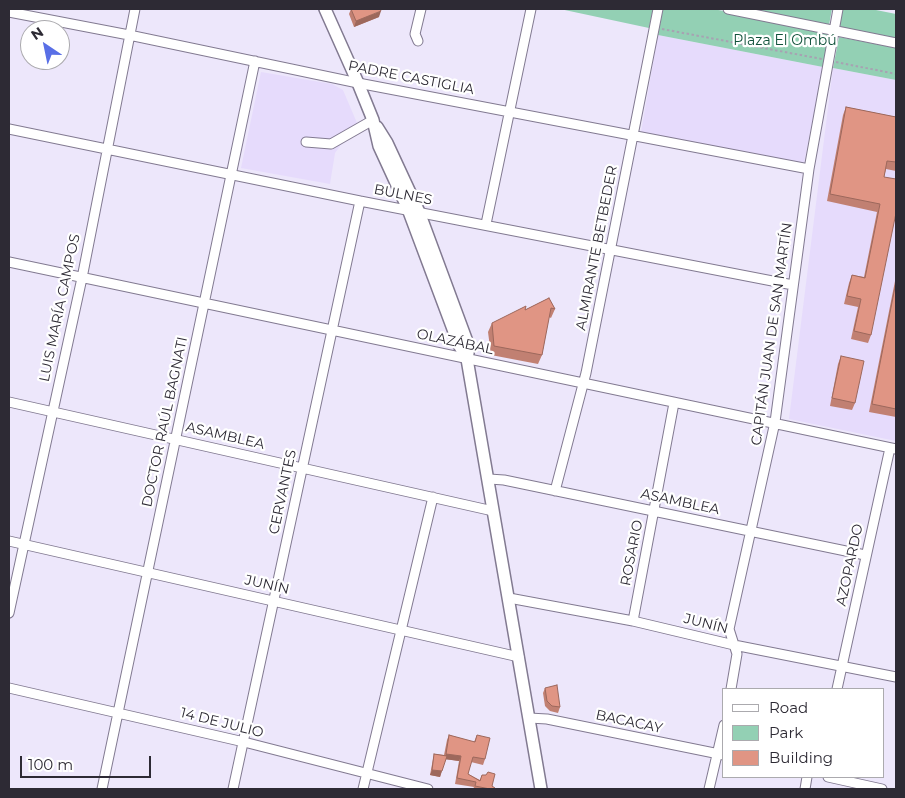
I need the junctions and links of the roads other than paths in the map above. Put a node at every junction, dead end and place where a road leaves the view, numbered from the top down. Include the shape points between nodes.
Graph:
1 (135, 9) edge
2 (325, 9) edge
3 (421, 9) edge
4 (531, 9) edge
5 (658, 9) edge
6 (728, 9) edge
7 (838, 9) edge
8 (9, 12) edge
9 (834, 29) junction
10 (129, 35) junction
11 (418, 41) dead end
12 (896, 43) edge
13 (255, 61) junction
14 (358, 83) junction
15 (510, 111) junction
16 (372, 120) junction
17 (9, 129) edge
18 (633, 136) junction
19 (306, 142) dead end
20 (106, 149) junction
21 (809, 169) junction
22 (232, 175) junction
23 (360, 201) junction
24 (413, 211) junction
25 (486, 224) junction
26 (611, 248) junction
27 (9, 262) edge
28 (82, 278) junction
29 (793, 285) junction
30 (206, 302) junction
31 (332, 330) junction
32 (466, 359) junction
33 (583, 384) junction
34 (9, 402) edge
35 (674, 403) junction
36 (53, 412) junction
37 (775, 422) junction
38 (175, 439) junction
39 (893, 448) edge
40 (302, 468) junction
41 (488, 479) junction
42 (555, 491) junction
43 (433, 497) junction
44 (654, 510) junction
45 (494, 511) junction
46 (751, 531) junction
47 (9, 542) edge
48 (24, 545) junction
49 (866, 555) junction
50 (147, 572) junction
51 (508, 598) junction
52 (274, 600) junction
53 (9, 612) edge
54 (633, 621) junction
55 (400, 630) junction
56 (734, 645) junction
57 (519, 657) junction
58 (842, 666) junction
59 (896, 677) edge
60 (9, 688) edge
61 (731, 688) edge
62 (837, 688) edge
63 (118, 713) junction
64 (529, 718) junction
65 (244, 742) junction
66 (721, 754) edge
67 (366, 774) junction
68 (832, 778) edge
69 (102, 789) edge
70 (233, 789) edge
71 (363, 789) edge
72 (428, 789) edge
73 (541, 789) edge
74 (709, 789) edge
75 (882, 789) edge

1 - 10 street, LUIS MARÍA CAMPOS
2 - 14 main road
3 - 11 street via 415,34
4 - 15 street
5 - 18 street, ALMIRANTE BETBEDER
6 - 9 street
7 - 9 street, CAPITÁN JUAN DE SAN MARTÍN
8 - 10 street, PADRE CASTIGLIA
9 - 12 street
9 - 21 street, CAPITÁN JUAN DE SAN MARTÍN
10 - 13 street, PADRE CASTIGLIA
10 - 20 street, LUIS MARÍA CAMPOS
13 - 14 street, PADRE CASTIGLIA
13 - 22 street, DOCTOR RAÚL BAGNATI
14 - 15 street, PADRE CASTIGLIA
14 - 16 main road
15 - 18 street, PADRE CASTIGLIA
15 - 25 street
16 - 19 street via 331,144
16 - 24 main road via 379,146
17 - 20 street, BULNES
18 - 21 street, PADRE CASTIGLIA
18 - 26 street, ALMIRANTE BETBEDER
20 - 22 street, BULNES
20 - 28 street, LUIS MARÍA CAMPOS
21 - 29 street, CAPITÁN JUAN DE SAN MARTÍN
22 - 23 street, BULNES
22 - 30 street, DOCTOR RAÚL BAGNATI
23 - 24 street, BULNES
23 - 31 street, CERVANTES
24 - 25 street, BULNES
24 - 32 main road
25 - 26 street, BULNES
26 - 29 street, BULNES
26 - 33 street, ALMIRANTE BETBEDER
27 - 28 street, OLAZÁBAL
28 - 30 street, OLAZÁBAL
28 - 36 street, LUIS MARÍA CAMPOS
29 - 37 street, CAPITÁN JUAN DE SAN MARTÍN
30 - 31 street, OLAZÁBAL
30 - 38 street, DOCTOR RAÚL BAGNATI
31 - 32 street, OLAZÁBAL
31 - 40 street, CERVANTES
32 - 33 street, OLAZÁBAL
32 - 41 main road
33 - 35 street, OLAZÁBAL
33 - 42 street, ALMIRANTE BETBEDER
34 - 36 street, ASAMBLEA
35 - 37 street, OLAZÁBAL
35 - 44 street, ROSARIO
36 - 38 street, ASAMBLEA
36 - 48 street, LUIS MARÍA CAMPOS
37 - 39 street, OLAZÁBAL
37 - 46 street, CAPITÁN JUAN DE SAN MARTÍN
38 - 40 street, ASAMBLEA
38 - 50 street, DOCTOR RAÚL BAGNATI
39 - 49 street, AZOPARDO
40 - 43 street, ASAMBLEA
40 - 52 street, CERVANTES
41 - 42 street, ASAMBLEA
41 - 45 main road
42 - 44 street, ASAMBLEA
43 - 45 street, ASAMBLEA
43 - 55 street
44 - 46 street, ASAMBLEA
44 - 54 street, ROSARIO
45 - 51 main road
46 - 49 street, ASAMBLEA
46 - 56 street, CAPITÁN JUAN DE SAN MARTÍN via 729,629
47 - 48 street, JUNÍN
48 - 50 street, JUNÍN
48 - 53 street, LUIS MARÍA CAMPOS
49 - 58 street, AZOPARDO
50 - 52 street, JUNÍN
50 - 63 street, DOCTOR RAÚL BAGNATI
51 - 54 street, JUNÍN
51 - 57 main road
52 - 55 street, JUNÍN
52 - 65 street, CERVANTES
54 - 56 street, JUNÍN
55 - 57 street, JUNÍN
55 - 67 street
56 - 58 street, JUNÍN
56 - 61 street, CAPITÁN JUAN DE SAN MARTÍN via 737,654
57 - 64 main road
58 - 59 street, JUNÍN
58 - 62 street, AZOPARDO
60 - 63 street, 14 DE JULIO
63 - 65 street, 14 DE JULIO
63 - 69 street, DOCTOR RAÚL BAGNATI
64 - 66 street, BACACAY
64 - 73 main road
65 - 67 street, 14 DE JULIO
65 - 70 street, CERVANTES
66 - 74 street
67 - 71 street
67 - 72 street, 14 DE JULIO
68 - 75 street

